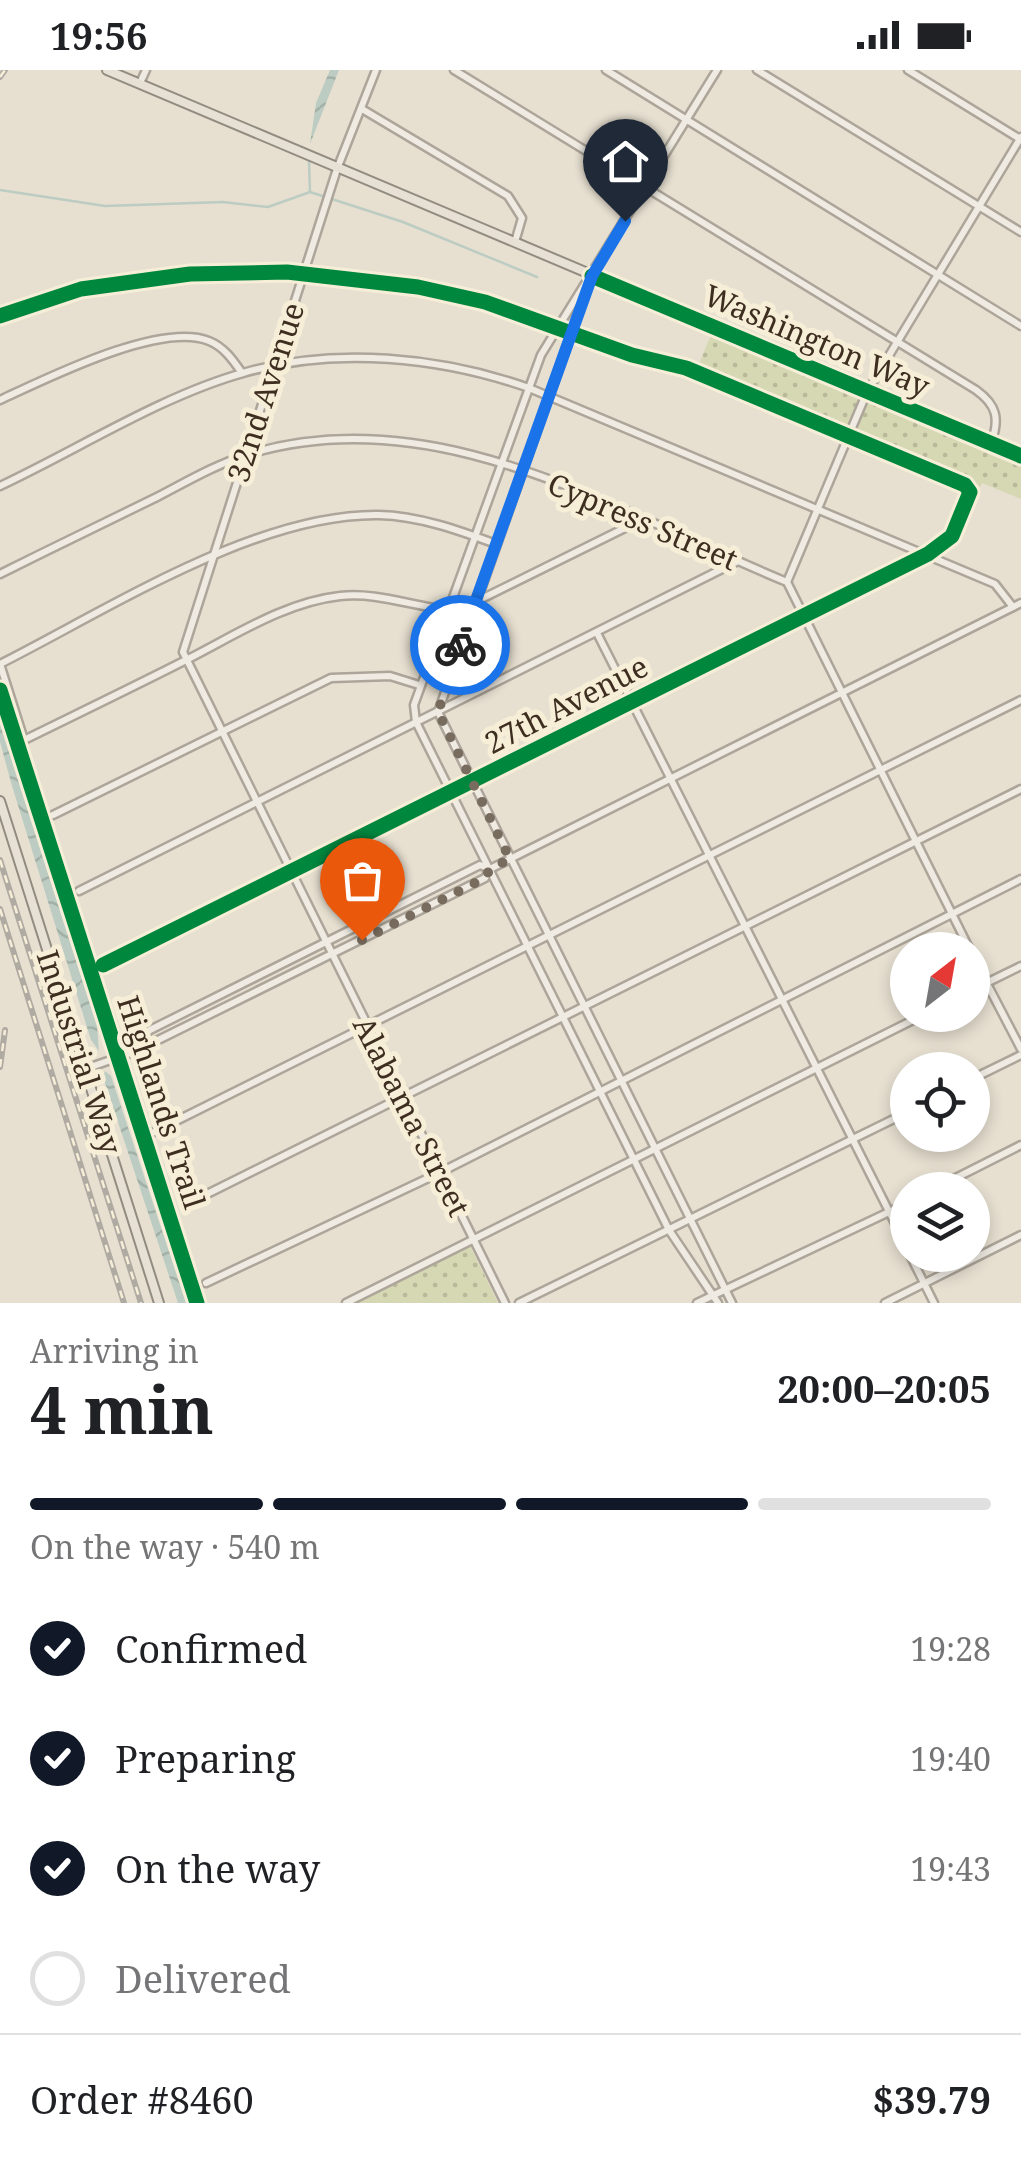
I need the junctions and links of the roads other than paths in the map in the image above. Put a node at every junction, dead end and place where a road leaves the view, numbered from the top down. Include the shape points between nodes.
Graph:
1 (107, 70) edge
2 (146, 70) edge
3 (376, 70) edge
4 (454, 70) edge
5 (606, 70) edge
6 (716, 70) edge
7 (757, 70) edge
8 (908, 70) edge
9 (140, 83) junction
10 (362, 109) junction
11 (687, 119) junction
12 (1021, 139) edge
13 (337, 169) junction
14 (646, 187) junction
15 (980, 207) junction
16 (1021, 232) edge
17 (515, 242) junction
18 (303, 273) junction
19 (939, 274) junction
20 (592, 276) junction
21 (0, 316) edge
22 (558, 326) junction
23 (1021, 326) edge
24 (571, 331) junction
25 (898, 342) junction
26 (273, 366) junction
27 (242, 373) junction
28 (530, 388) junction
29 (867, 392) junction
30 (549, 396) junction
31 (0, 400) edge
32 (848, 436) junction
33 (991, 443) junction
34 (245, 455) junction
35 (1021, 456) edge
36 (501, 462) junction
37 (523, 470) junction
38 (0, 486) edge
39 (818, 510) junction
40 (640, 520) junction
41 (475, 536) junction
42 (496, 544) junction
43 (928, 554) junction
44 (212, 557) junction
45 (738, 562) junction
46 (0, 574) edge
47 (787, 582) junction
48 (475, 602) junction
49 (1017, 605) edge
50 (447, 611) junction
51 (805, 616) junction
52 (597, 632) junction
53 (186, 660) junction
54 (0, 664) edge
55 (420, 685) junction
56 (843, 695) junction
57 (1021, 700) edge
58 (633, 702) junction
59 (438, 712) junction
60 (416, 722) junction
61 (220, 731) junction
62 (882, 771) junction
63 (671, 778) junction
64 (472, 782) junction
65 (1021, 789) edge
66 (452, 792) junction
67 (0, 801) edge
68 (254, 802) junction
69 (53, 815) dead end
70 (917, 841) junction
71 (710, 855) junction
72 (510, 859) junction
73 (490, 869) junction
74 (290, 872) junction
75 (1021, 878) edge
76 (79, 891) dead end
77 (952, 914) junction
78 (745, 926) junction
79 (961, 932) edge
80 (548, 935) junction
81 (325, 944) junction
82 (528, 946) junction
83 (331, 955) junction
84 (103, 966) dead end
85 (1021, 966) edge
86 (990, 982) edge
87 (990, 989) edge
88 (782, 998) junction
89 (583, 1006) junction
90 (562, 1016) junction
91 (367, 1026) junction
92 (890, 1032) edge
93 (125, 1051) junction
94 (1021, 1052) edge
95 (85, 1069) junction
96 (816, 1069) junction
97 (990, 1069) edge
98 (620, 1078) junction
99 (598, 1089) junction
100 (404, 1098) junction
101 (890, 1121) edge
102 (154, 1132) dead end
103 (852, 1140) junction
104 (1021, 1145) edge
105 (654, 1148) junction
106 (633, 1158) junction
107 (968, 1172) edge
108 (439, 1173) junction
109 (185, 1205) dead end
110 (889, 1212) joint
111 (690, 1220) junction
112 (670, 1230) junction
113 (1021, 1235) edge
114 (473, 1240) junction
115 (919, 1272) edge
116 (206, 1283) dead end
117 (924, 1283) junction
118 (725, 1289) junction
119 (714, 1294) junction
120 (158, 1303) edge
121 (346, 1303) edge
122 (505, 1303) edge
123 (519, 1303) edge
124 (697, 1303) edge
125 (718, 1303) edge
126 (732, 1303) edge
127 (885, 1303) edge
128 (934, 1303) edge

1 - 9 main road, Washington Way
2 - 9 street
3 - 10 street, 32nd Avenue
4 - 14 street
5 - 11 street
6 - 11 street
7 - 15 street
8 - 12 street
9 - 13 main road, Washington Way
10 - 13 street, 32nd Avenue
10 - 17 street via 508,196 522,218
11 - 14 street
11 - 19 street
12 - 15 street
13 - 17 main road, Washington Way
13 - 18 street, 32nd Avenue
14 - 20 street
14 - 25 street
15 - 16 street
15 - 19 street
17 - 20 main road, Washington Way
18 - 21 street via 190,274 115,283
18 - 22 street via 418,287
18 - 26 street, 32nd Avenue
19 - 23 street
19 - 25 street
20 - 22 street
20 - 24 street
20 - 29 main road, Washington Way
22 - 24 street
22 - 28 street
24 - 30 street
24 - 32 street via 686,368
25 - 29 street
25 - 33 street via 991,402 998,418
26 - 27 street
26 - 28 street via 420,361 479,370
26 - 34 street, 32nd Avenue
27 - 31 street via 226,351 182,336 61,370
27 - 38 street
28 - 30 street
28 - 36 street
29 - 32 street
29 - 33 main road, Washington Way
30 - 37 street
30 - 39 street
32 - 39 street
32 - 43 street, 27th Avenue via 970,490 952,536
33 - 35 main road, Washington Way
34 - 36 street, Cypress Street via 331,438 390,438
34 - 44 street, 32nd Avenue
34 - 46 street, Cypress Street
36 - 37 street, Cypress Street
36 - 41 street
37 - 40 street, Cypress Street
37 - 42 street
39 - 43 street
39 - 47 street
40 - 45 street, Cypress Street
40 - 48 street
41 - 42 street
41 - 44 street via 417,520 350,516 282,528
41 - 50 street
42 - 48 street
43 - 49 street via 1002,588
43 - 51 street, 27th Avenue
44 - 53 street, 32nd Avenue via 184,645
44 - 54 street
45 - 47 street, Cypress Street
45 - 52 street
47 - 51 street
48 - 50 street
48 - 59 street
49 - 56 street
50 - 53 street via 394,597 338,596 282,612
50 - 55 street
51 - 56 street
51 - 58 street, 27th Avenue
52 - 58 street
52 - 59 street
53 - 54 street via 24,740
53 - 61 street, Alabama Street
55 - 60 street
55 - 61 street via 390,676 331,678
56 - 62 street
56 - 63 street
57 - 62 street
58 - 63 street
58 - 64 street, 27th Avenue
59 - 60 street
59 - 64 street
60 - 66 street
60 - 68 street
61 - 68 street, Alabama Street
61 - 69 street
62 - 70 street
62 - 71 street
63 - 71 street
63 - 72 street
64 - 66 street, 27th Avenue
64 - 72 street
65 - 70 street
66 - 73 street
66 - 74 street, 27th Avenue
67 - 95 main road, Industrial Way
68 - 74 street, Alabama Street
68 - 76 street
70 - 77 street
70 - 78 street
71 - 78 street
71 - 80 street
72 - 73 street
72 - 80 street
73 - 81 street via 480,865
73 - 82 street
73 - 83 street via 485,878
74 - 81 street, Alabama Street
74 - 84 street, 27th Avenue
75 - 77 street
77 - 79 street
77 - 88 street
78 - 88 street
78 - 89 street
80 - 82 street
80 - 89 street
81 - 83 street, Alabama Street
81 - 93 street via 150,1030
82 - 90 street
82 - 91 street
83 - 91 street, Alabama Street
83 - 93 street
85 - 86 street
87 - 94 street
88 - 96 street
88 - 98 street
89 - 90 street
89 - 98 street
90 - 99 street
90 - 100 street
91 - 100 street, Alabama Street
91 - 102 street
92 - 96 street
93 - 95 street
94 - 97 street
95 - 120 main road, Industrial Way
96 - 103 street
96 - 105 street
98 - 99 street
98 - 105 street
99 - 106 street
99 - 108 street
100 - 108 street, Alabama Street
100 - 109 street
101 - 103 street
103 - 110 street
103 - 111 street
104 - 107 street
105 - 106 street
105 - 111 street
106 - 112 street
106 - 114 street
108 - 114 street, Alabama Street
108 - 116 street
110 - 118 street
111 - 112 street
111 - 118 street
112 - 119 street
112 - 123 street
113 - 117 street
114 - 121 street
114 - 122 street, Alabama Street
115 - 117 street
117 - 127 street
117 - 128 street
118 - 119 street
118 - 126 street
119 - 124 street
119 - 125 street

